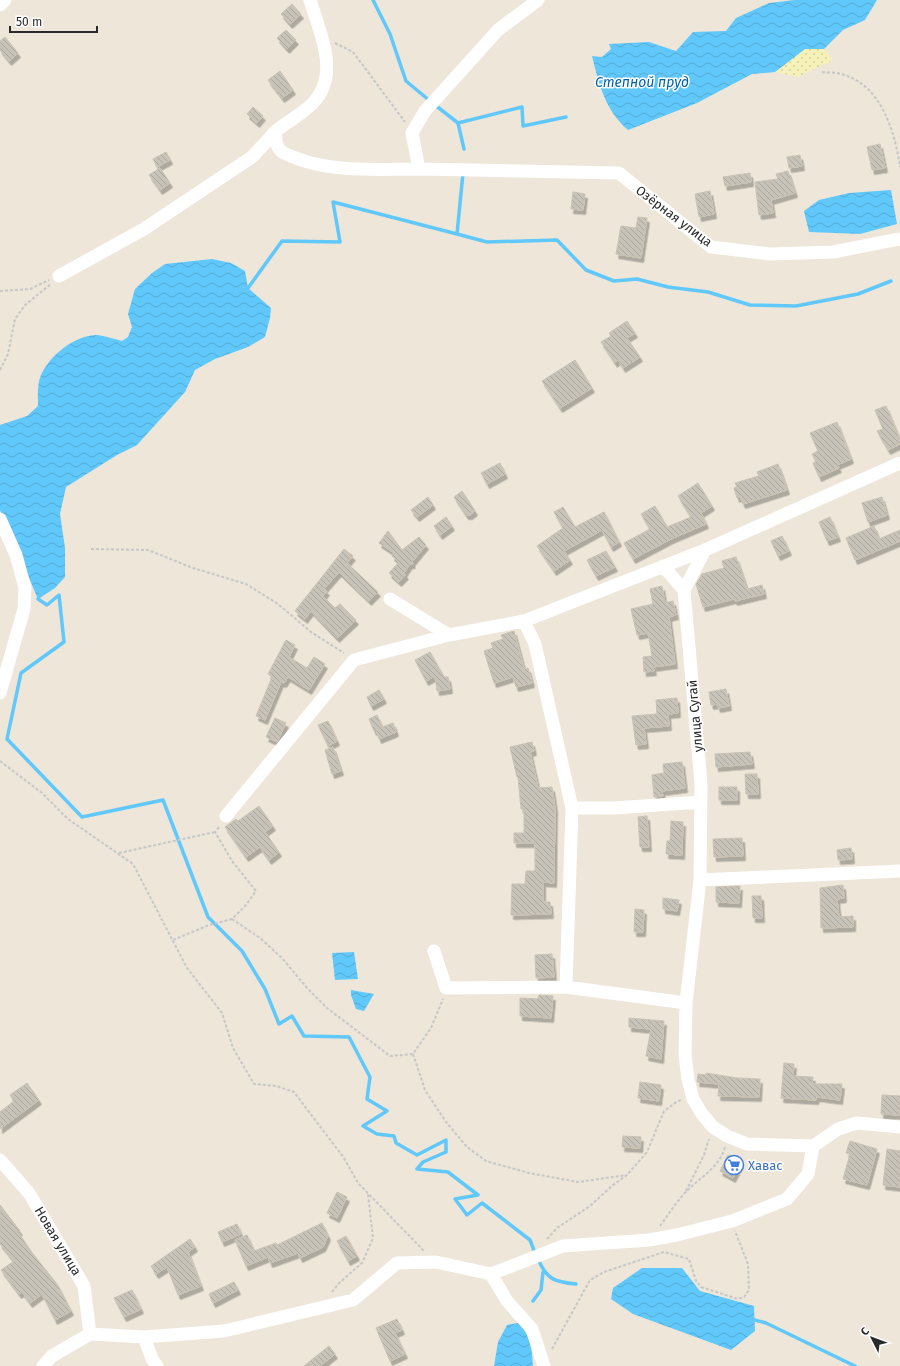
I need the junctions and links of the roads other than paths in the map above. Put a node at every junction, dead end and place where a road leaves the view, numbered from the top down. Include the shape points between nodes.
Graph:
1 (5, 0) edge
2 (310, 0) edge
3 (538, 0) edge
4 (0, 5) edge
5 (276, 131) junction
6 (282, 152) junction
7 (252, 158) junction
8 (419, 169) junction
9 (900, 239) edge
10 (59, 276) road end
11 (900, 463) edge
12 (0, 519) edge
13 (705, 550) junction
14 (663, 566) junction
15 (684, 590) junction
16 (390, 599) dead end
17 (524, 621) junction
18 (449, 635) junction
19 (0, 693) edge
20 (701, 802) junction
21 (572, 808) junction
22 (226, 816) road end
23 (900, 871) edge
24 (700, 880) junction
25 (434, 951) dead end
26 (566, 987) junction
27 (686, 1003) junction
28 (900, 1127) edge
29 (813, 1146) junction
30 (0, 1160) edge
31 (491, 1274) junction
32 (90, 1334) junction
33 (144, 1337) junction
34 (543, 1365) edge
35 (43, 1366) edge
36 (157, 1366) edge

1 - 4 street
2 - 5 street via 327,58 328,73 324,87 313,103
3 - 8 street via 498,30 425,111 412,133
5 - 6 street via 277,145
5 - 7 street
6 - 7 street
6 - 8 street via 324,166
7 - 10 street via 144,229
8 - 9 street, Озёрная улица via 618,173 711,247 770,254 833,252
11 - 13 street
12 - 19 street via 16,555 25,588 24,609
13 - 14 street
13 - 15 street
14 - 15 street
14 - 17 street
15 - 20 street, улица Сугай
16 - 18 street
17 - 18 street
17 - 21 street via 535,644
18 - 22 street via 354,660
20 - 21 street
20 - 24 street, улица Сугай
21 - 26 street
23 - 24 street
24 - 27 street, улица Сугай
25 - 26 street via 446,988
26 - 27 street
27 - 29 street, улица Сугай via 685,1055 688,1079 693,1099 713,1127 747,1144
28 - 29 street via 857,1124 838,1129
29 - 31 street via 808,1174 787,1199 732,1221 649,1240 562,1246
30 - 32 street, Новая улица via 29,1193 84,1286
31 - 33 street via 436,1262 397,1263 353,1300 224,1331
31 - 34 street via 507,1301 532,1329
32 - 33 street
32 - 35 street via 52,1356
33 - 36 street

